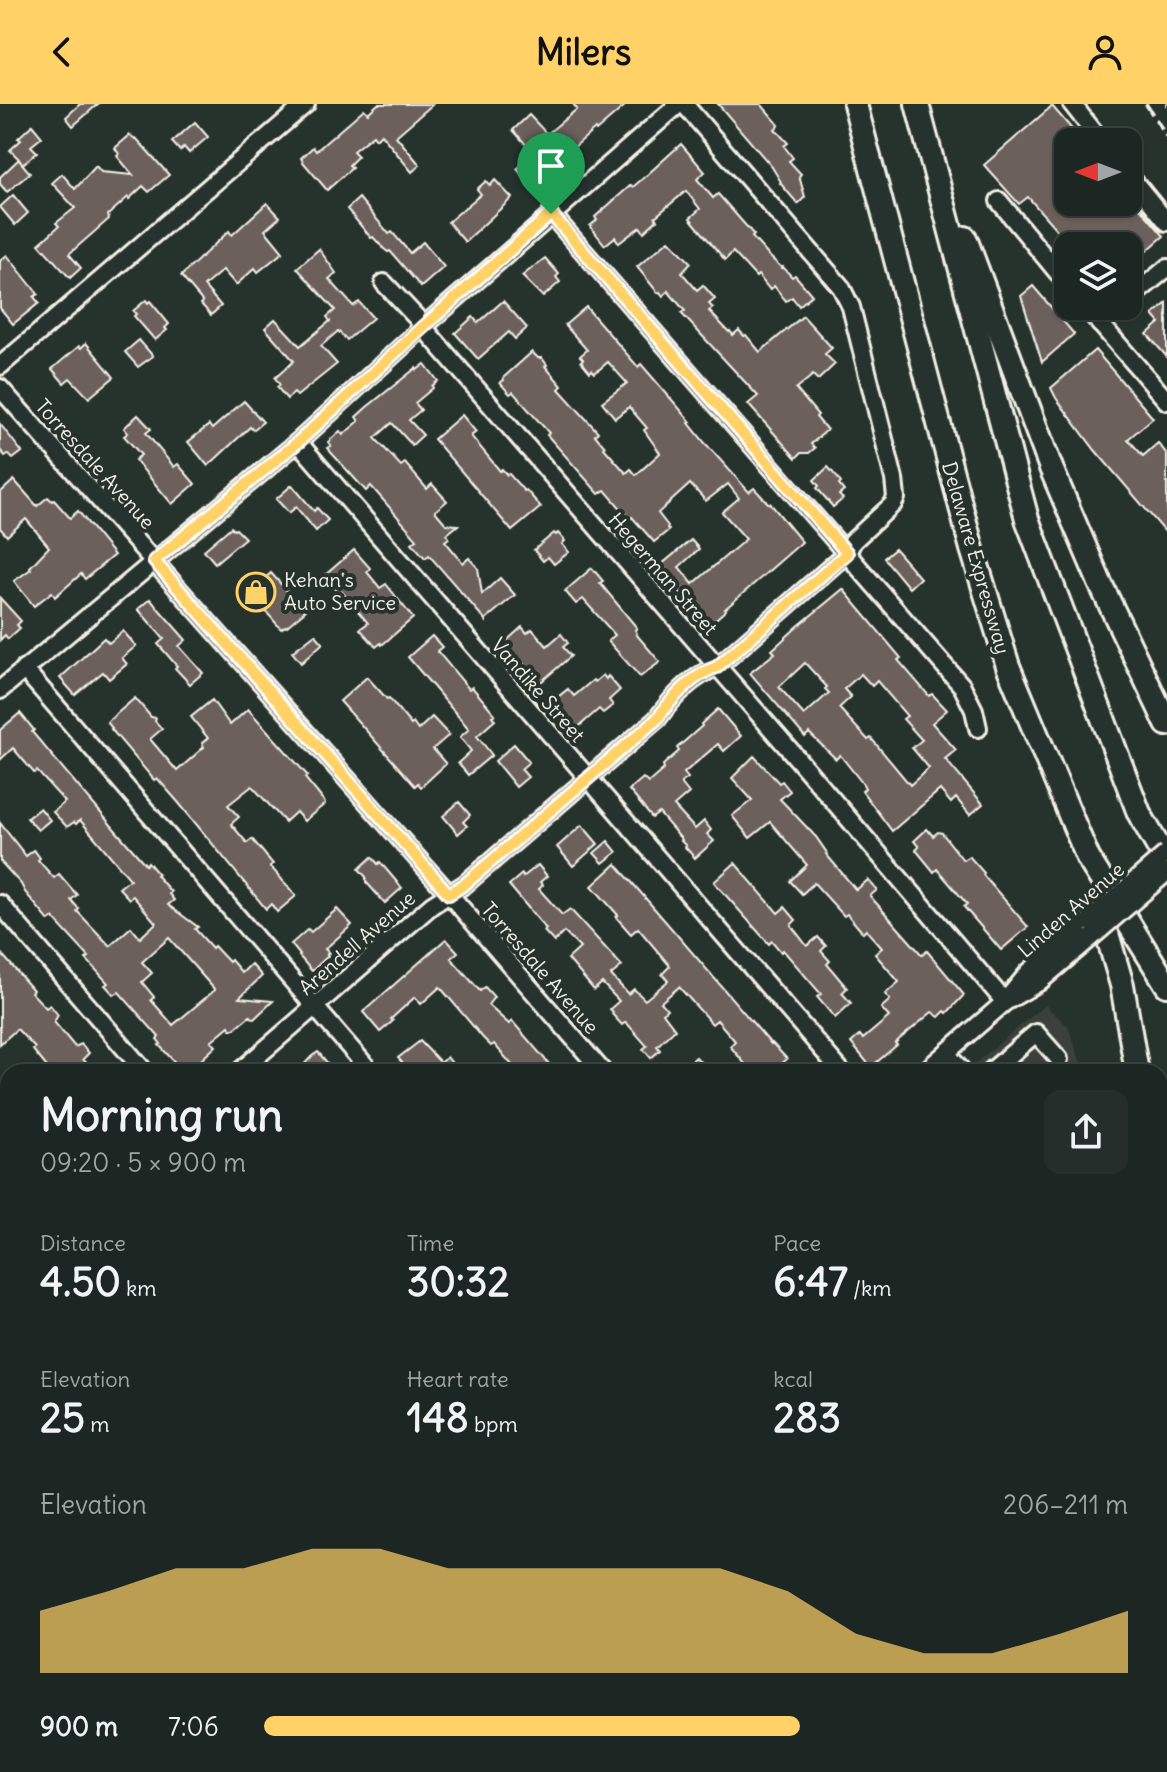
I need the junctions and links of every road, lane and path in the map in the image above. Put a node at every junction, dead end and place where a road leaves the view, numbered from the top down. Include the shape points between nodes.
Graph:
1 (682, 104) edge
2 (855, 104) edge
3 (1072, 104) edge
4 (298, 106) edge
5 (918, 107) edge
6 (1091, 128) edge
7 (1142, 191) edge
8 (999, 201) dead end
9 (551, 214) junction
10 (1167, 222) edge
11 (1054, 268) edge
12 (1167, 268) edge
13 (384, 283) dead end
14 (1142, 289) edge
15 (1097, 320) edge
16 (1105, 320) edge
17 (1100, 324) junction
18 (423, 327) junction
19 (0, 366) edge
20 (0, 388) edge
21 (1167, 401) edge
22 (298, 442) junction
23 (847, 553) junction
24 (154, 561) junction
25 (717, 667) junction
26 (24, 669) junction
27 (0, 690) edge
28 (1165, 715) edge
29 (978, 728) dead end
30 (588, 778) junction
31 (1167, 853) edge
32 (1088, 858) junction
33 (1167, 862) edge
34 (1167, 872) edge
35 (449, 894) junction
36 (0, 904) edge
37 (1090, 929) junction
38 (1167, 985) edge
39 (1005, 1002) junction
40 (315, 1007) junction
41 (946, 1053) junction
42 (1059, 1059) dead end
43 (138, 1064) edge
44 (248, 1064) edge
45 (364, 1064) edge
46 (596, 1064) edge
47 (835, 1064) edge
48 (933, 1064) edge
49 (956, 1064) edge
50 (999, 1064) edge
51 (1136, 1064) edge

1 - 9 street
1 - 23 street, Arendell Avenue via 841,287 851,307 896,498
2 - 32 highway, Delaware Expressway via 933,407 1008,666
3 - 6 street
4 - 19 street
5 - 28 highway via 1051,468
5 - 33 highway via 1027,519 1139,813
7 - 10 street
8 - 11 street
9 - 18 street
9 - 23 street
12 - 14 street
13 - 18 street, Hegerman Street
15 - 17 street
16 - 17 street
17 - 21 street
18 - 22 street
18 - 25 street, Hegerman Street
20 - 24 street, Torresdale Avenue
22 - 24 street
22 - 30 street, Vandike Street
23 - 25 street, Arendell Avenue
23 - 29 street via 962,686
24 - 26 street
24 - 35 street, Torresdale Avenue
25 - 30 street, Arendell Avenue via 703,671
25 - 39 street, Hegerman Street
26 - 27 street
26 - 40 street
30 - 35 street, Arendell Avenue
30 - 47 street, Vandike Street
31 - 37 street, Linden Avenue, bridge
32 - 38 highway, Delaware Expressway
32 - 51 highway via 1122,985
34 - 37 street, Linden Avenue, bridge
35 - 40 street, Arendell Avenue
35 - 46 street, Torresdale Avenue
36 - 43 street
37 - 39 street, Linden Avenue via 1039,982
39 - 41 street, Linden Avenue
40 - 44 street, Arendell Avenue
40 - 45 street
41 - 48 street, Linden Avenue
41 - 49 street
42 - 50 street via 1036,1033

